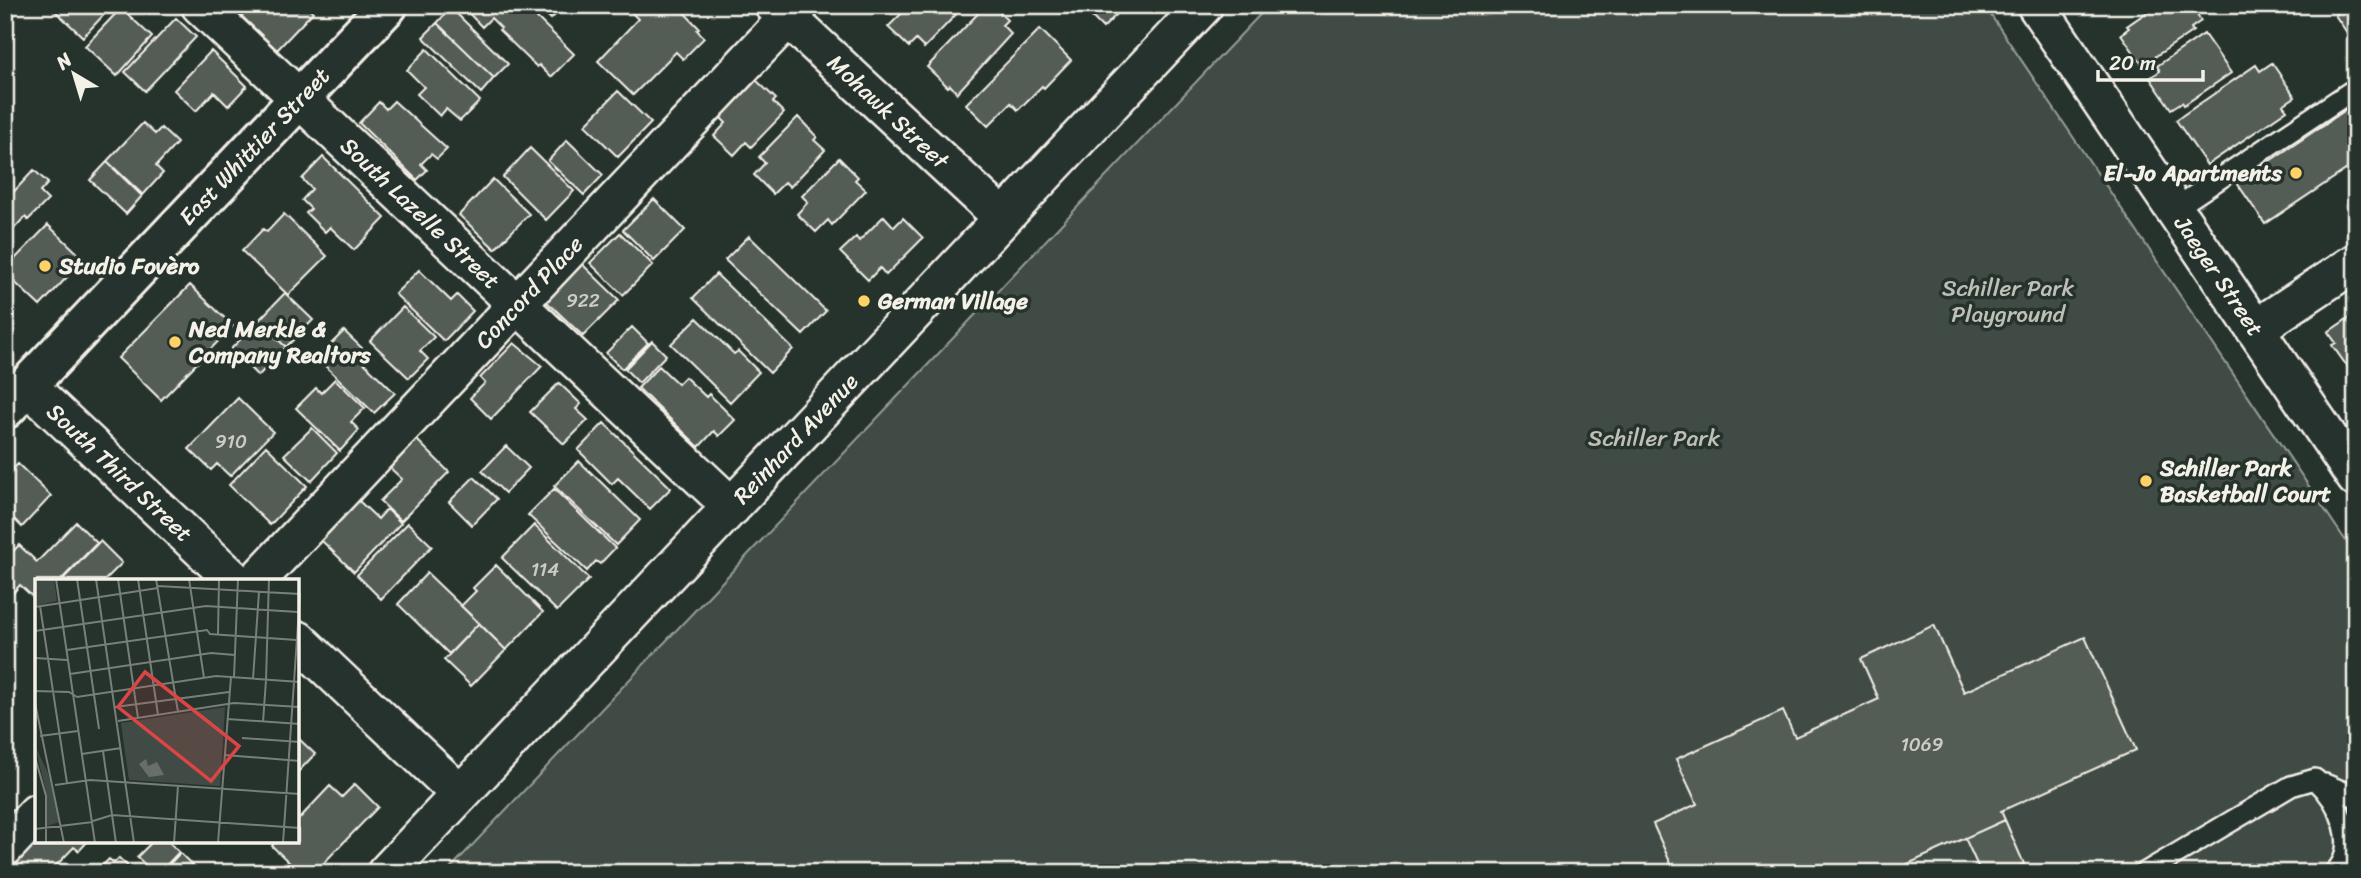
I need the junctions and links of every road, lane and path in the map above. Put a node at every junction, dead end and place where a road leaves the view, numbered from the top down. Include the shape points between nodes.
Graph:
1 (200, 5) edge
2 (388, 5) edge
3 (1204, 5) edge
4 (2036, 5) edge
5 (787, 10) edge
6 (2356, 88) edge
7 (299, 99) junction
8 (2174, 209) junction
9 (1002, 217) junction
10 (2356, 262) edge
11 (517, 304) junction
12 (2255, 329) junction
13 (13, 386) edge
14 (2356, 478) edge
15 (732, 507) junction
16 (233, 579) edge
17 (258, 579) edge
18 (299, 641) edge
19 (2315, 779) junction
20 (460, 794) junction
21 (2356, 797) edge
22 (35, 815) edge
23 (2355, 836) edge
24 (5, 847) edge
25 (386, 873) edge
26 (2144, 873) edge
27 (2334, 873) edge

1 - 7 street, South Lazelle Street
2 - 7 street, East Whittier Street
3 - 9 street, Reinhard Avenue
4 - 8 street, Jaeger Street
5 - 9 street, Mohawk Street
5 - 11 street, Concord Place
6 - 8 lane
7 - 11 street, South Lazelle Street
7 - 13 street, East Whittier Street
8 - 12 street, Jaeger Street
9 - 15 street, Reinhard Avenue
10 - 12 street
11 - 15 street, South Lazelle Street
11 - 17 street, Concord Place
12 - 14 street, Jaeger Street
13 - 16 street, South Third Street
15 - 20 street, Reinhard Avenue
18 - 20 street
19 - 21 lane
19 - 23 lane via 2334,797
19 - 26 lane via 2291,786
20 - 25 street, Reinhard Avenue
22 - 24 street
23 - 27 lane via 2353,853

